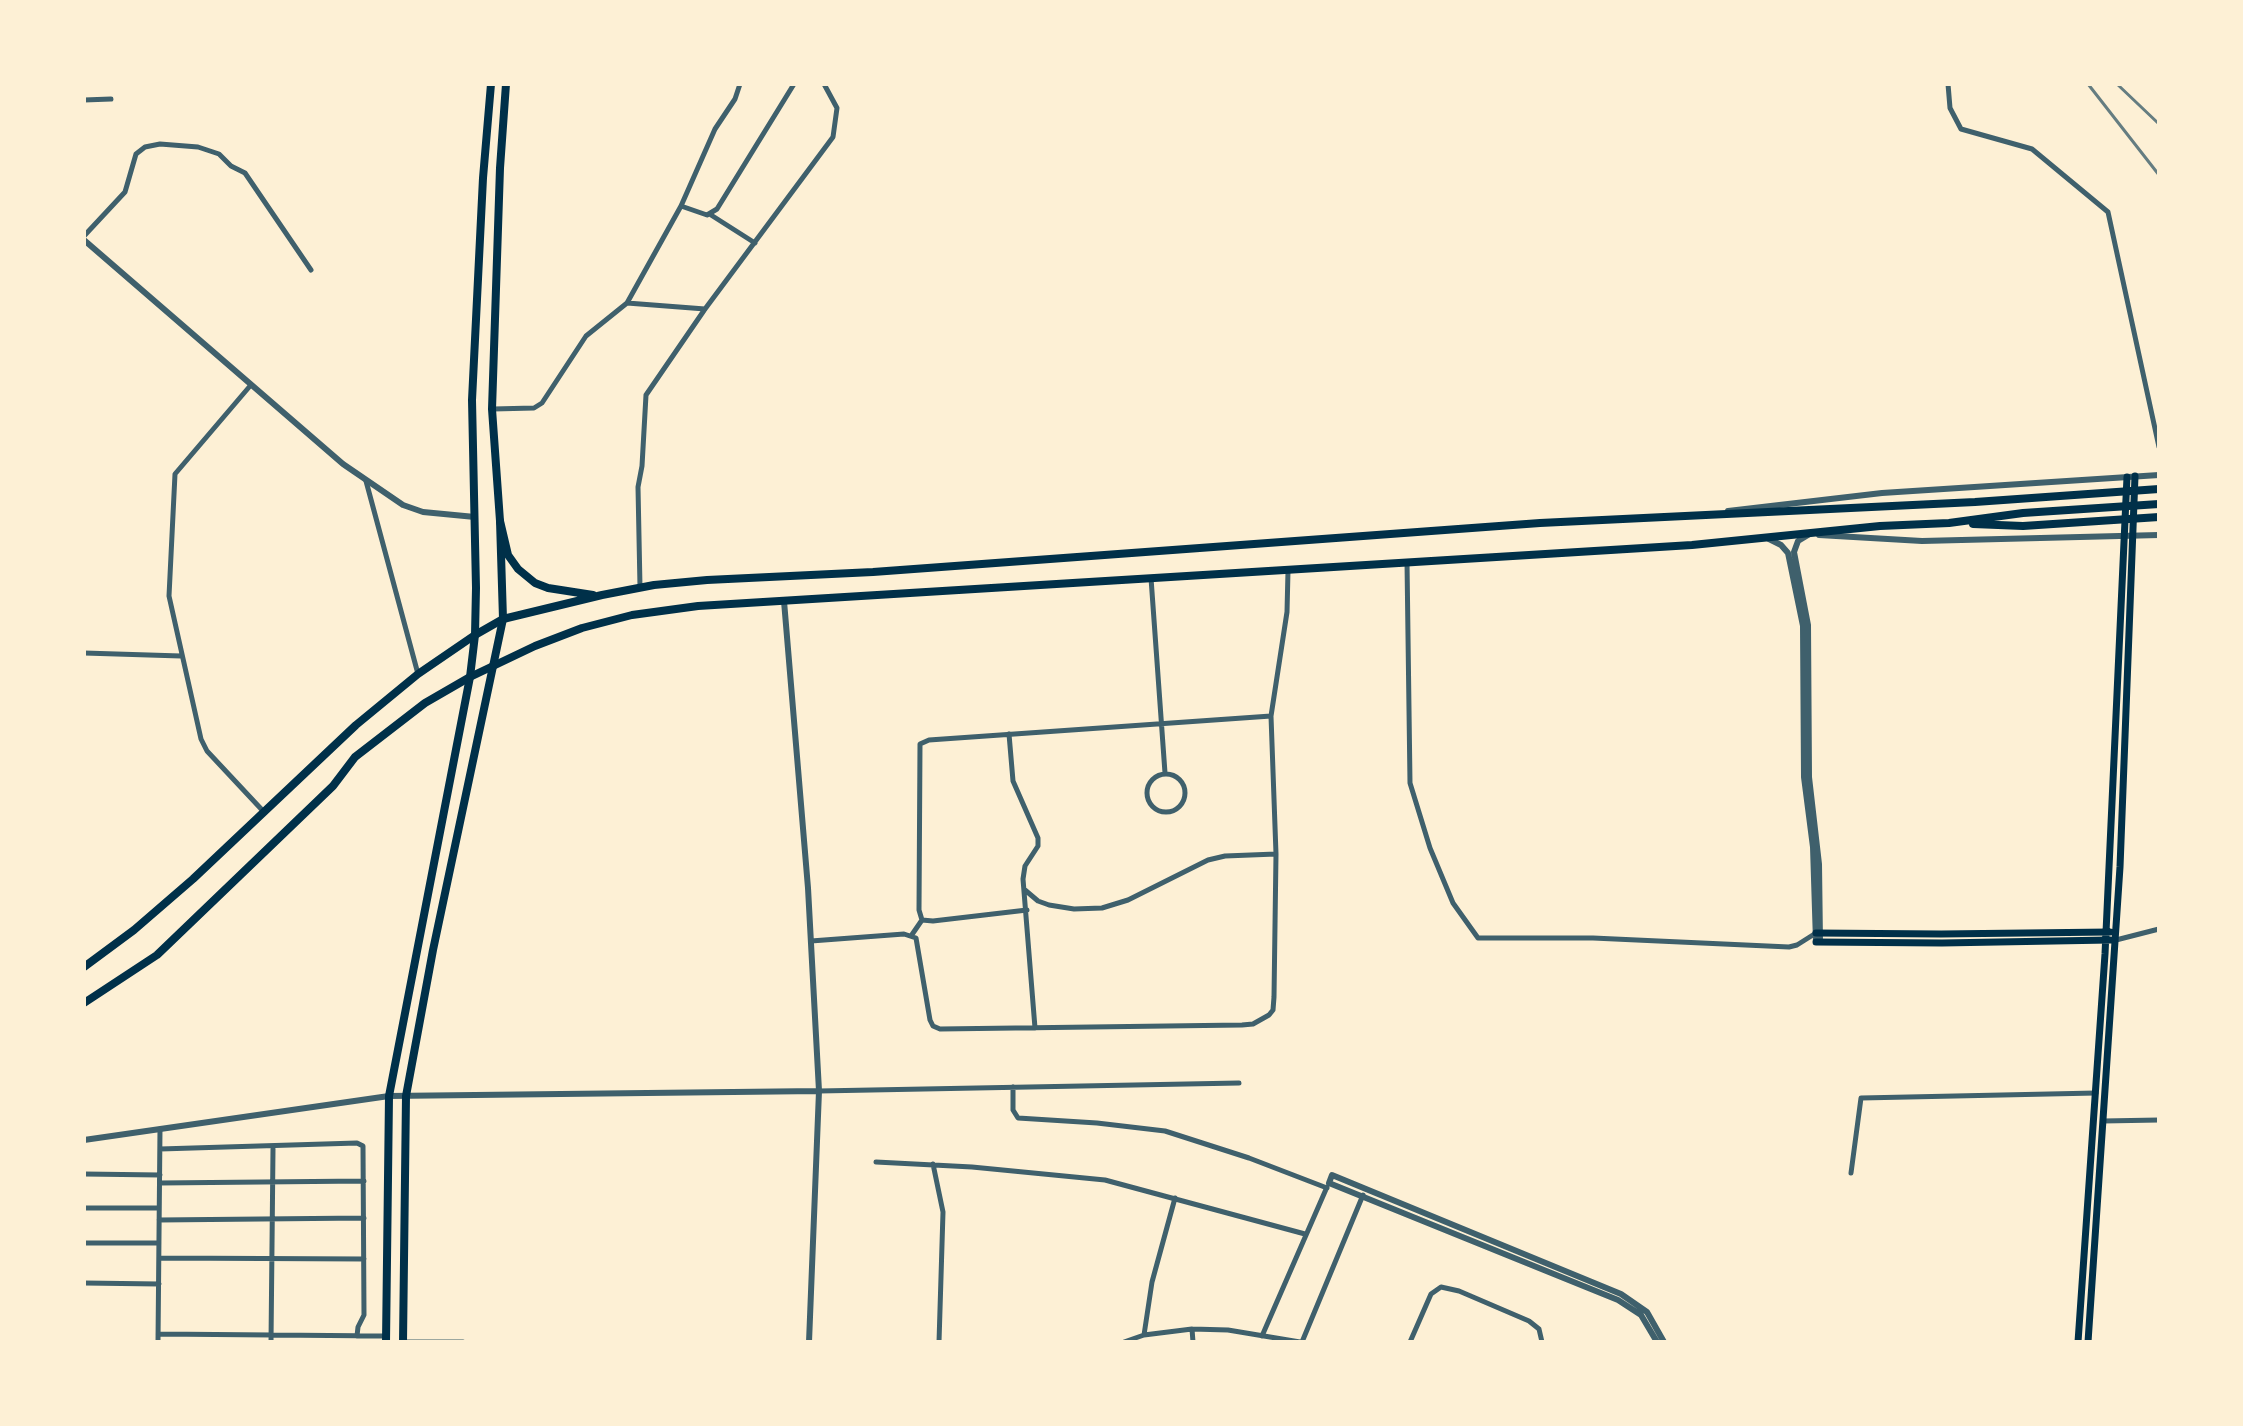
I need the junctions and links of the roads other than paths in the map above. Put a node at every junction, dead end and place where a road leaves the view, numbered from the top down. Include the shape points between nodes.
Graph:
1 (491, 84) edge
2 (506, 84) edge
3 (740, 84) edge
4 (794, 84) edge
5 (824, 84) edge
6 (1948, 84) edge
7 (111, 99) dead end
8 (84, 100) edge
9 (681, 206) junction
10 (711, 215) junction
11 (84, 238) edge
12 (755, 243) junction
13 (311, 270) dead end
14 (627, 303) junction
15 (705, 309) junction
16 (250, 386) junction
17 (492, 409) junction
18 (2159, 447) edge
19 (2159, 475) edge
20 (2131, 476) junction
21 (366, 480) junction
22 (2159, 489) edge
23 (2159, 504) edge
24 (1709, 513) junction
25 (475, 517) junction
26 (2159, 517) edge
27 (500, 521) junction
28 (1949, 523) junction
29 (1810, 534) junction
30 (2130, 535) junction
31 (2159, 535) edge
32 (1761, 538) junction
33 (1407, 562) junction
34 (1288, 571) junction
35 (1151, 577) junction
36 (640, 588) junction
37 (602, 595) junction
38 (784, 601) junction
39 (503, 619) junction
40 (475, 635) junction
41 (84, 653) edge
42 (181, 656) junction
43 (494, 665) junction
44 (418, 674) junction
45 (470, 677) junction
46 (1271, 716) junction
47 (1161, 723) junction
48 (1009, 734) junction
49 (1165, 773) junction
50 (264, 813) junction
51 (1276, 854) junction
52 (1025, 890) junction
53 (1027, 910) junction
54 (922, 920) junction
55 (2159, 929) edge
56 (1818, 933) junction
57 (911, 936) junction
58 (2106, 936) junction
59 (2116, 936) junction
60 (811, 941) junction
61 (1818, 942) joint
62 (84, 967) edge
63 (84, 1003) edge
64 (1035, 1028) junction
65 (1239, 1083) dead end
66 (1013, 1087) junction
67 (819, 1091) junction
68 (2096, 1093) junction
69 (2105, 1093) junction
70 (389, 1096) junction
71 (406, 1096) junction
72 (2159, 1120) edge
73 (2103, 1121) junction
74 (160, 1129) junction
75 (84, 1140) edge
76 (160, 1149) junction
77 (273, 1149) dead end
78 (876, 1162) dead end
79 (933, 1164) junction
80 (1851, 1173) dead end
81 (84, 1174) edge
82 (160, 1175) junction
83 (364, 1181) junction
84 (272, 1182) junction
85 (160, 1183) junction
86 (1328, 1185) junction
87 (1364, 1193) junction
88 (1175, 1198) junction
89 (84, 1208) edge
90 (159, 1208) junction
91 (364, 1218) junction
92 (159, 1220) junction
93 (272, 1220) junction
94 (1305, 1234) junction
95 (84, 1243) edge
96 (159, 1243) junction
97 (159, 1258) junction
98 (272, 1259) junction
99 (364, 1259) junction
100 (84, 1283) edge
101 (159, 1284) junction
102 (1192, 1329) junction
103 (158, 1334) junction
104 (1144, 1335) junction
105 (357, 1336) junction
106 (1262, 1336) junction
107 (271, 1339) edge
108 (386, 1339) edge
109 (158, 1342) edge
110 (403, 1342) edge
111 (463, 1342) edge
112 (809, 1342) edge
113 (939, 1342) edge
114 (1124, 1342) edge
115 (1193, 1342) edge
116 (1301, 1342) edge
117 (1410, 1342) edge
118 (1542, 1342) edge
119 (1657, 1342) edge
120 (1664, 1342) edge
121 (2078, 1342) edge
122 (2088, 1342) edge

1 - 25 main road via 472,400
2 - 17 main road
3 - 9 street
4 - 10 street
5 - 12 street via 837,108 833,137
6 - 18 street via 1950,108 1961,129 2032,149 2108,212
7 - 8 street
9 - 10 street
9 - 14 street
10 - 12 street
11 - 13 street via 125,192 136,154 160,144 198,147 219,154 245,173
11 - 16 street
12 - 15 street
14 - 15 street
14 - 17 street via 586,336 542,403 534,408
15 - 36 street via 646,395 638,487
16 - 21 street
16 - 42 street via 175,474 169,596
17 - 27 main road
19 - 20 street
20 - 24 street via 1882,493
20 - 30 main road
21 - 25 street via 403,505
21 - 44 street
22 - 24 main road
23 - 28 main road
24 - 36 main road
25 - 40 main road
26 - 28 main road via 2023,526
27 - 37 main road via 508,555 535,583
27 - 39 main road
28 - 29 main road
29 - 30 street via 1922,541
29 - 32 main road
29 - 56 street via 1798,541 1794,552 1808,625
30 - 31 street
30 - 58 main road
30 - 59 main road
32 - 33 main road
32 - 56 street via 1775,541 1788,553 1803,626 1804,777
33 - 34 main road
33 - 56 street via 1410,783 1453,903 1478,938 1789,947
34 - 35 main road
34 - 46 street
35 - 38 main road
35 - 47 street
36 - 37 main road
37 - 39 main road
38 - 43 main road via 632,615 582,628
38 - 60 street
39 - 40 main road
39 - 43 main road
40 - 44 main road
40 - 45 main road
41 - 42 street
42 - 50 street via 207,751
43 - 45 main road
43 - 71 main road
44 - 50 main road
45 - 63 main road via 425,703 355,757 333,786 157,955
45 - 70 main road
46 - 47 street
46 - 51 street
47 - 48 street
47 - 49 street
48 - 52 street via 1013,781 1038,838 1023,873
48 - 54 street via 920,744
49 - 49 street via 1153,778 1148,802 1158,811 1170,812 1186,793 1182,781
50 - 62 main road via 146,920
51 - 52 street via 1208,860 1102,908 1049,905
51 - 64 street via 1273,1010 1263,1019 1242,1025
52 - 53 street
53 - 54 street
53 - 64 street
54 - 57 street
55 - 59 street
56 - 58 main road
56 - 61 street
57 - 60 street
57 - 64 street via 918,944 933,1026
58 - 59 main road
58 - 61 main road
58 - 68 main road
59 - 69 main road
60 - 67 street
65 - 66 street
66 - 67 street
66 - 86 street via 1018,1118 1165,1131
67 - 71 street
67 - 112 street
68 - 69 street
68 - 80 street via 1861,1098
68 - 121 main road
69 - 73 main road
70 - 71 street
70 - 74 street
70 - 108 main road
71 - 110 main road
72 - 73 street
73 - 122 main road
74 - 75 street
74 - 76 street
76 - 82 street
76 - 83 street via 357,1143 364,1149
77 - 84 street
78 - 79 street
79 - 88 street via 1105,1180
79 - 113 street via 943,1223
81 - 82 street
82 - 85 street
83 - 84 street
83 - 91 street
84 - 85 street
84 - 93 street
85 - 90 street
86 - 87 street via 1332,1175
86 - 94 street
87 - 116 street
87 - 119 street via 1618,1300 1641,1315
87 - 120 street via 1621,1294 1647,1312
88 - 94 street
88 - 104 street
89 - 90 street
90 - 92 street
91 - 93 street
91 - 99 street
92 - 93 street
92 - 96 street
93 - 98 street
94 - 106 street
95 - 96 street
96 - 97 street
97 - 98 street
97 - 101 street
98 - 99 street
98 - 107 street
99 - 105 street via 364,1315
100 - 101 street
101 - 103 street
102 - 104 street
102 - 106 street
102 - 115 street
103 - 107 street
103 - 109 street
104 - 114 street
105 - 107 street
105 - 108 street
106 - 116 street
110 - 111 street
117 - 118 street via 1431,1294 1441,1287 1529,1321 1539,1329

